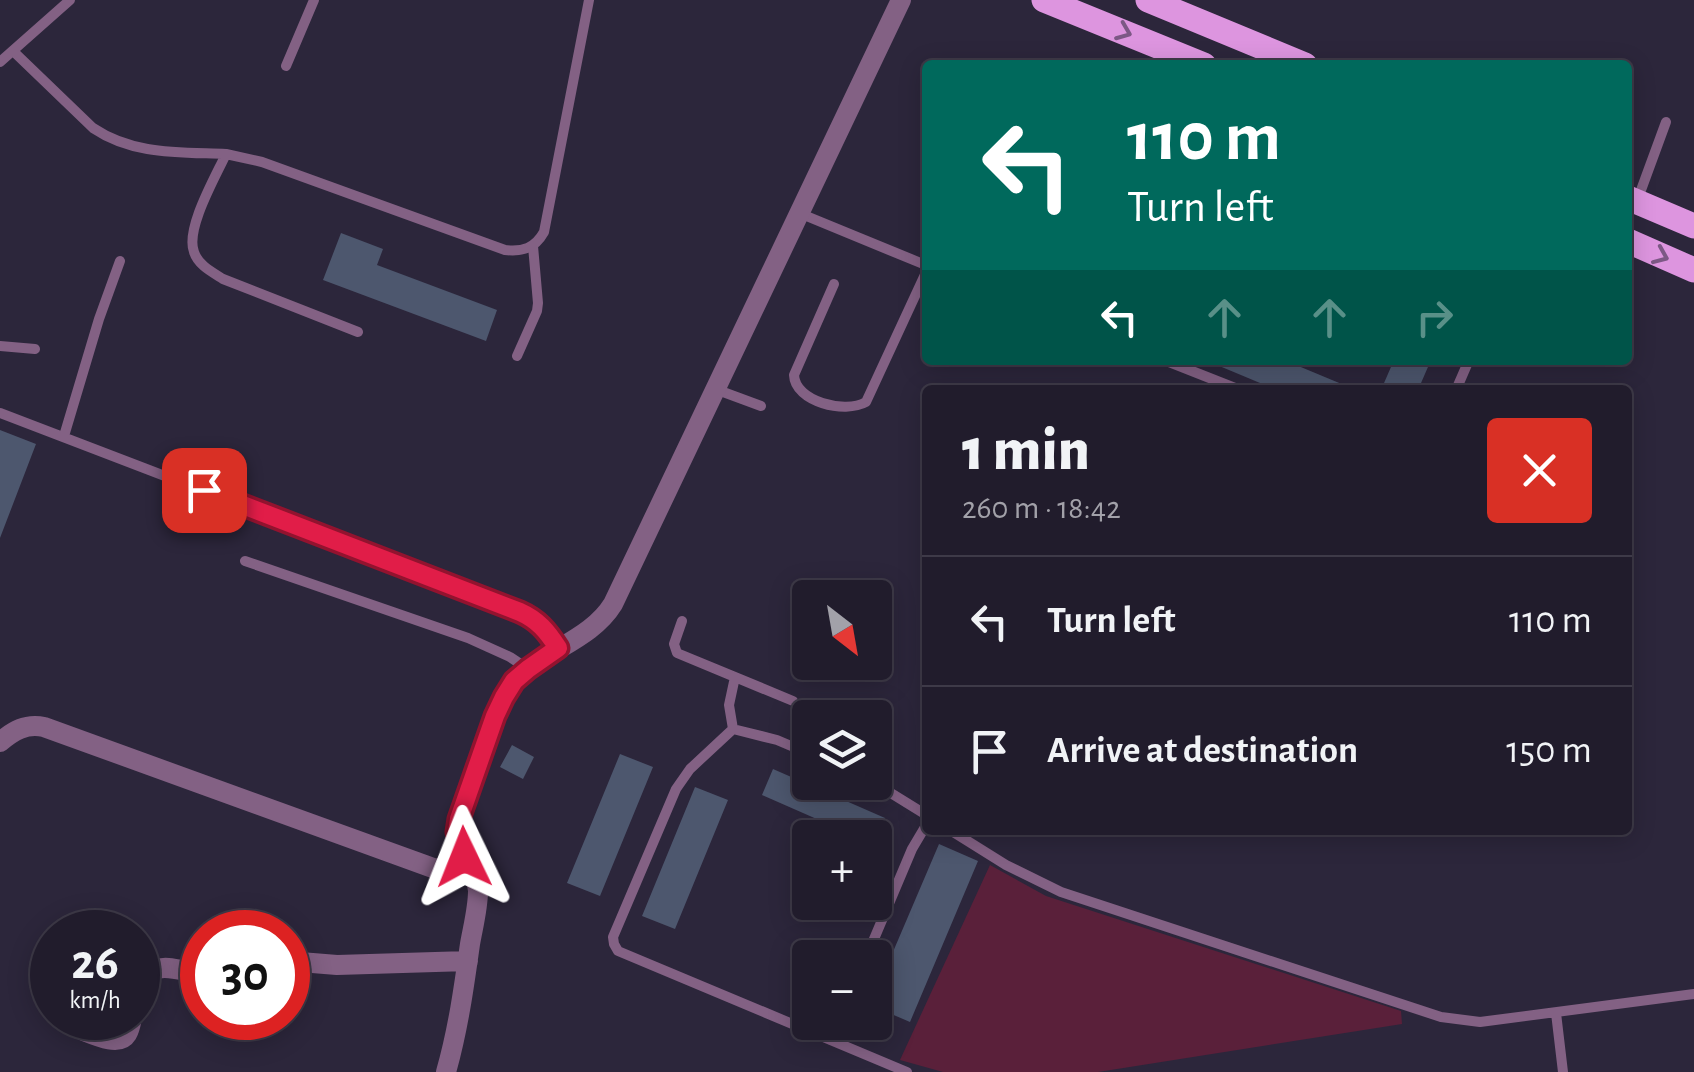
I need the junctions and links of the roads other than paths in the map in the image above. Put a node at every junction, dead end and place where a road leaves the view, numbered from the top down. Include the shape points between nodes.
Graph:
1 (70, 0) edge
2 (314, 0) edge
3 (589, 0) edge
4 (901, 0) edge
5 (1044, 0) edge
6 (1148, 0) edge
7 (13, 50) junction
8 (1173, 59) edge
9 (1294, 60) edge
10 (0, 62) edge
11 (286, 66) dead end
12 (1666, 122) dead end
13 (226, 154) junction
14 (1632, 200) edge
15 (798, 212) junction
16 (1694, 226) edge
17 (1632, 244) edge
18 (533, 246) junction
19 (120, 262) dead end
20 (922, 264) edge
21 (1694, 270) edge
22 (922, 280) edge
23 (834, 284) dead end
24 (358, 332) dead end
25 (0, 346) edge
26 (35, 348) dead end
27 (517, 356) dead end
28 (1177, 365) edge
29 (1227, 385) edge
30 (714, 388) junction
31 (761, 406) dead end
32 (0, 412) edge
33 (64, 436) junction
34 (245, 561) dead end
35 (682, 621) dead end
36 (558, 648) junction
37 (528, 669) junction
38 (735, 677) junction
39 (792, 701) edge
40 (734, 729) junction
41 (0, 742) edge
42 (792, 746) edge
43 (892, 795) edge
44 (922, 815) edge
45 (922, 830) edge
46 (958, 835) edge
47 (468, 865) junction
48 (874, 940) edge
49 (468, 961) junction
50 (310, 963) edge
51 (1694, 994) edge
52 (1556, 1013) junction
53 (792, 1024) edge
54 (830, 1040) edge
55 (446, 1072) edge
56 (907, 1072) edge
57 (1562, 1072) edge

1 - 7 lane
2 - 11 lane
3 - 18 lane via 544,232
4 - 15 street
5 -> 8 main road
6 - 9 main road
7 - 10 lane
7 - 13 lane via 104,136 154,151
12 - 14 lane
13 - 18 lane via 505,250
13 - 24 lane via 196,222 196,258 223,279
14 - 16 main road
15 - 20 lane
15 - 30 street
17 -> 21 main road
18 - 27 lane via 538,302
19 - 33 lane
22 - 23 lane via 866,402 856,408 802,394 794,384
25 - 26 lane
28 - 29 lane
30 - 31 lane
30 - 36 street via 613,604 590,630
32 - 33 lane
33 - 36 lane via 520,612 543,626
34 - 37 lane via 468,638
35 - 38 lane via 677,653
36 - 37 street
37 - 47 street via 495,716 459,819
38 - 39 lane
38 - 40 lane via 729,705
40 - 42 lane
40 - 53 lane via 682,779 614,944 618,952
41 - 47 street via 18,729 44,727 433,868
43 - 44 lane
45 - 48 lane
46 - 52 lane via 1061,892 1441,1017 1480,1022
47 - 49 street via 478,889
49 - 50 street
49 - 55 street
51 - 52 lane
52 - 57 lane
54 - 56 lane

